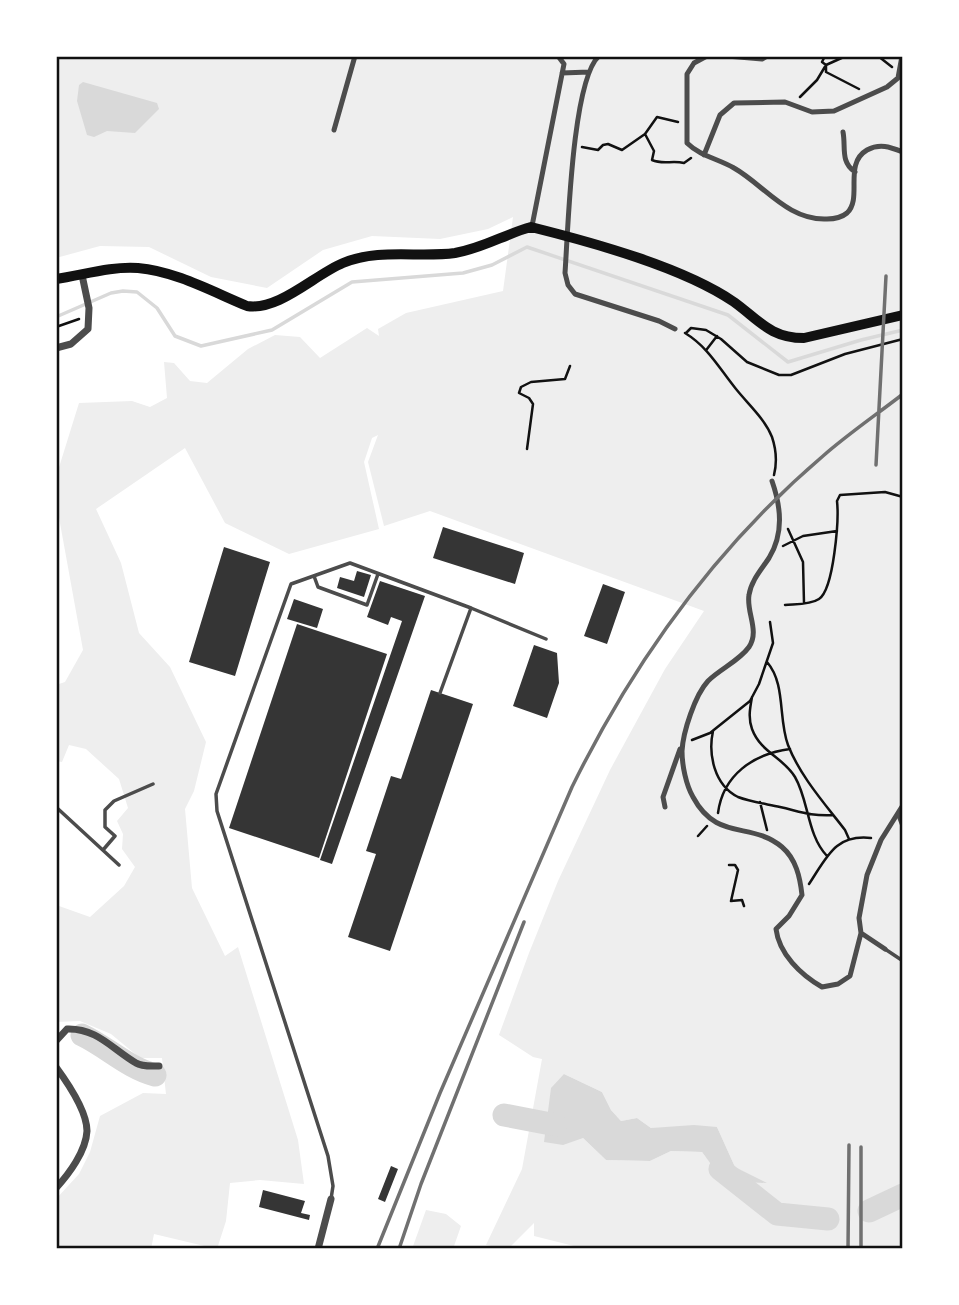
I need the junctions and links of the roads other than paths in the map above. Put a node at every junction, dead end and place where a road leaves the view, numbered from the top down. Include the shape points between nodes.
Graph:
1 (355, 56) edge
2 (558, 56) edge
3 (598, 56) edge
4 (707, 56) edge
5 (727, 56) edge
6 (767, 56) edge
7 (902, 56) edge
8 (589, 72) junction
9 (562, 73) junction
10 (334, 130) dead end
11 (843, 132) dead end
12 (903, 152) edge
13 (702, 154) junction
14 (855, 172) junction
15 (531, 228) junction
16 (56, 279) edge
17 (83, 279) junction
18 (903, 314) edge
19 (675, 329) dead end
20 (56, 348) edge
21 (772, 481) road end
22 (378, 574) junction
23 (314, 576) junction
24 (471, 608) junction
25 (546, 639) dead end
26 (440, 693) dead end
27 (684, 740) junction
28 (153, 784) dead end
29 (903, 805) edge
30 (56, 807) edge
31 (665, 807) dead end
32 (898, 815) junction
33 (903, 828) edge
34 (103, 850) junction
35 (119, 865) dead end
36 (861, 933) junction
37 (886, 949) joint
38 (903, 961) edge
39 (56, 1041) edge
40 (159, 1066) dead end
41 (56, 1067) edge
42 (56, 1188) edge
43 (331, 1199) joint
44 (318, 1249) edge

1 - 10 street
2 - 9 street via 564,64
3 - 8 street
4 - 13 street via 687,74 687,143
5 - 6 street
7 - 13 street via 898,78 887,87 834,111 821,113 785,102 734,103 720,115
8 - 9 street
8 - 19 street via 575,148 565,273 568,285 575,294
9 - 15 street
11 - 14 street via 845,161
12 - 14 street via 876,146 859,156
13 - 14 street via 736,169 788,208 822,219 837,219 847,213
15 - 17 main road via 484,247 453,253 355,258 271,304 257,307 163,272 105,270
15 - 18 main road via 645,261 700,283 771,331 789,338
16 - 17 main road
17 - 20 street via 88,329 71,344
21 - 27 street via 779,535 748,597 754,630 750,646 706,683
22 - 23 lane via 350,563
22 - 23 lane via 367,605 318,587
22 - 24 lane
23 - 43 lane via 291,584 215,800 328,1156
24 - 25 lane
24 - 26 lane
27 - 31 street via 663,797
27 - 36 street via 690,791 700,810 720,825 770,840 792,857 802,895 776,929 778,943 806,977 822,987 850,976
28 - 34 lane via 114,801 105,810 105,827 115,836
29 - 32 street
30 - 34 lane
32 - 33 lane
32 - 36 street via 881,840 867,875 859,918
34 - 35 lane
36 - 37 street
37 - 38 lane
39 - 40 street via 66,1029 80,1028 138,1065
41 - 42 street via 79,1104 87,1130 77,1162
43 - 44 street

